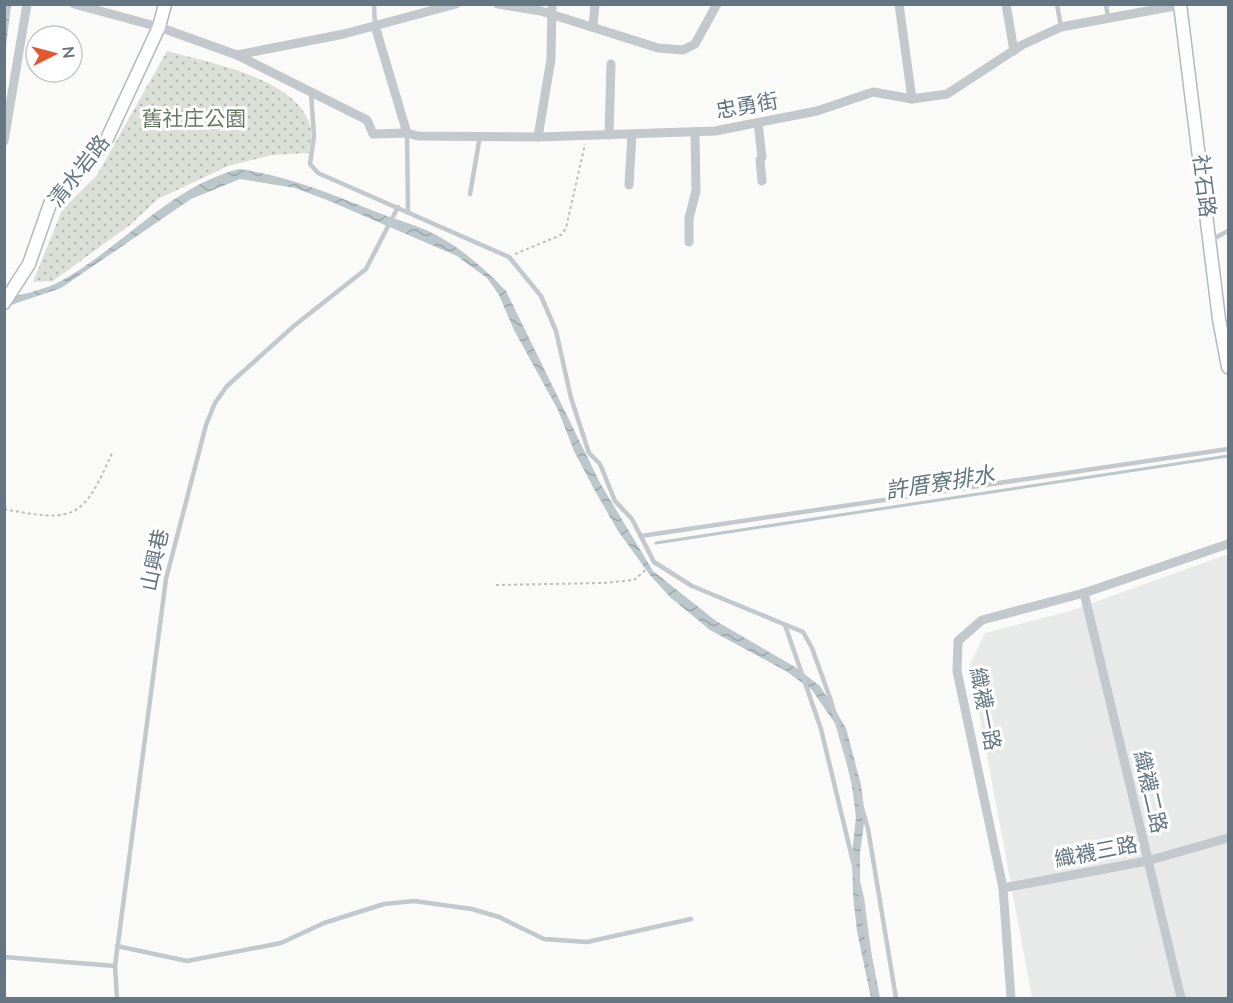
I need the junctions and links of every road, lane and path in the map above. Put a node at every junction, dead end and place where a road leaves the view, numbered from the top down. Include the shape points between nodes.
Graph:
1 (27, 4) edge
2 (74, 4) edge
3 (165, 4) edge
4 (374, 4) edge
5 (456, 4) edge
6 (498, 4) edge
7 (552, 4) edge
8 (595, 4) edge
9 (717, 4) edge
10 (899, 4) edge
11 (1006, 4) edge
12 (1057, 4) edge
13 (1106, 4) edge
14 (1180, 5) edge
15 (553, 15) junction
16 (1108, 18) junction
17 (375, 26) junction
18 (159, 27) junction
19 (592, 27) junction
20 (1061, 27) junction
21 (1014, 51) junction
22 (237, 55) junction
23 (611, 64) dead end
24 (311, 93) junction
25 (912, 99) junction
26 (758, 123) junction
27 (695, 132) junction
28 (406, 133) junction
29 (632, 134) junction
30 (587, 135) junction
31 (609, 135) junction
32 (480, 136) junction
33 (538, 137) junction
34 (4, 141) edge
35 (762, 181) dead end
36 (629, 186) dead end
37 (470, 194) dead end
38 (398, 207) junction
39 (408, 211) junction
40 (1228, 231) edge
41 (1211, 240) junction
42 (689, 242) dead end
43 (509, 257) junction
44 (4, 303) edge
45 (1228, 367) edge
46 (1228, 449) edge
47 (113, 451) dead end
48 (4, 509) edge
49 (641, 536) junction
50 (1228, 544) edge
51 (654, 562) junction
52 (496, 585) dead end
53 (1084, 593) junction
54 (785, 625) junction
55 (1228, 838) edge
56 (1147, 861) junction
57 (1003, 888) junction
58 (691, 919) dead end
59 (117, 946) junction
60 (4, 957) edge
61 (115, 966) junction
62 (117, 999) edge
63 (875, 999) edge
64 (896, 999) edge
65 (1011, 999) edge
66 (1181, 999) edge

1 - 34 street
2 - 18 street
3 - 18 street, 清水岩路
4 - 17 lane
5 - 17 street
6 - 15 street
7 - 15 street
8 - 19 street
9 - 19 street via 695,44 683,50 658,48
10 - 25 street
11 - 21 street
12 - 20 lane
13 - 16 lane
14 - 16 street, 忠勇街
14 - 41 street, 社石路
15 - 19 street
15 - 33 street via 551,59
16 - 20 street, 忠勇街
17 - 22 street
17 - 28 street
18 - 22 street
18 - 44 street, 清水岩路 via 105,143 50,204 29,264
20 - 21 street, 忠勇街
21 - 25 street, 忠勇街 via 947,94
22 - 24 street
23 - 31 street
24 - 28 street, 忠勇街 via 367,120 373,134
24 - 38 lane via 314,136 310,164 318,172
25 - 26 street, 忠勇街 via 873,92 817,111
26 - 27 street, 忠勇街
26 - 35 street
27 - 29 street, 忠勇街
27 - 42 street via 696,191 689,218
28 - 32 street, 忠勇街
28 - 39 lane
29 - 31 street, 忠勇街
29 - 36 street
30 - 31 street, 忠勇街
30 - 33 street, 忠勇街
30 - 43 path via 566,228 561,235
32 - 33 street, 忠勇街
32 - 37 lane
38 - 39 lane
38 - 59 lane, 山興巷 via 366,269 227,386 206,425 166,579
39 - 43 lane
40 - 41 lane
41 - 45 street, 社石路
43 - 49 lane via 541,296 556,331 571,398 589,453 600,464 615,501
46 - 49 lane
47 - 48 path via 104,473 72,515 47,517
49 - 51 lane
50 - 53 street, 織襪一路
51 - 52 path via 634,580
51 - 54 lane via 692,586
53 - 56 street, 織襪二路
53 - 57 street, 織襪一路 via 982,620 958,641 957,672
54 - 63 lane via 821,729 860,888
54 - 64 lane via 802,632 812,648 830,698 867,829
55 - 56 street, 織襪三路
56 - 57 street, 織襪三路
56 - 66 street, 織襪二路
57 - 65 street, 織襪一路
58 - 59 lane via 587,942 544,939 472,909 414,901 384,904 324,923 281,944 187,961
59 - 61 lane, 山興巷
60 - 61 lane
61 - 62 lane, 山興巷

